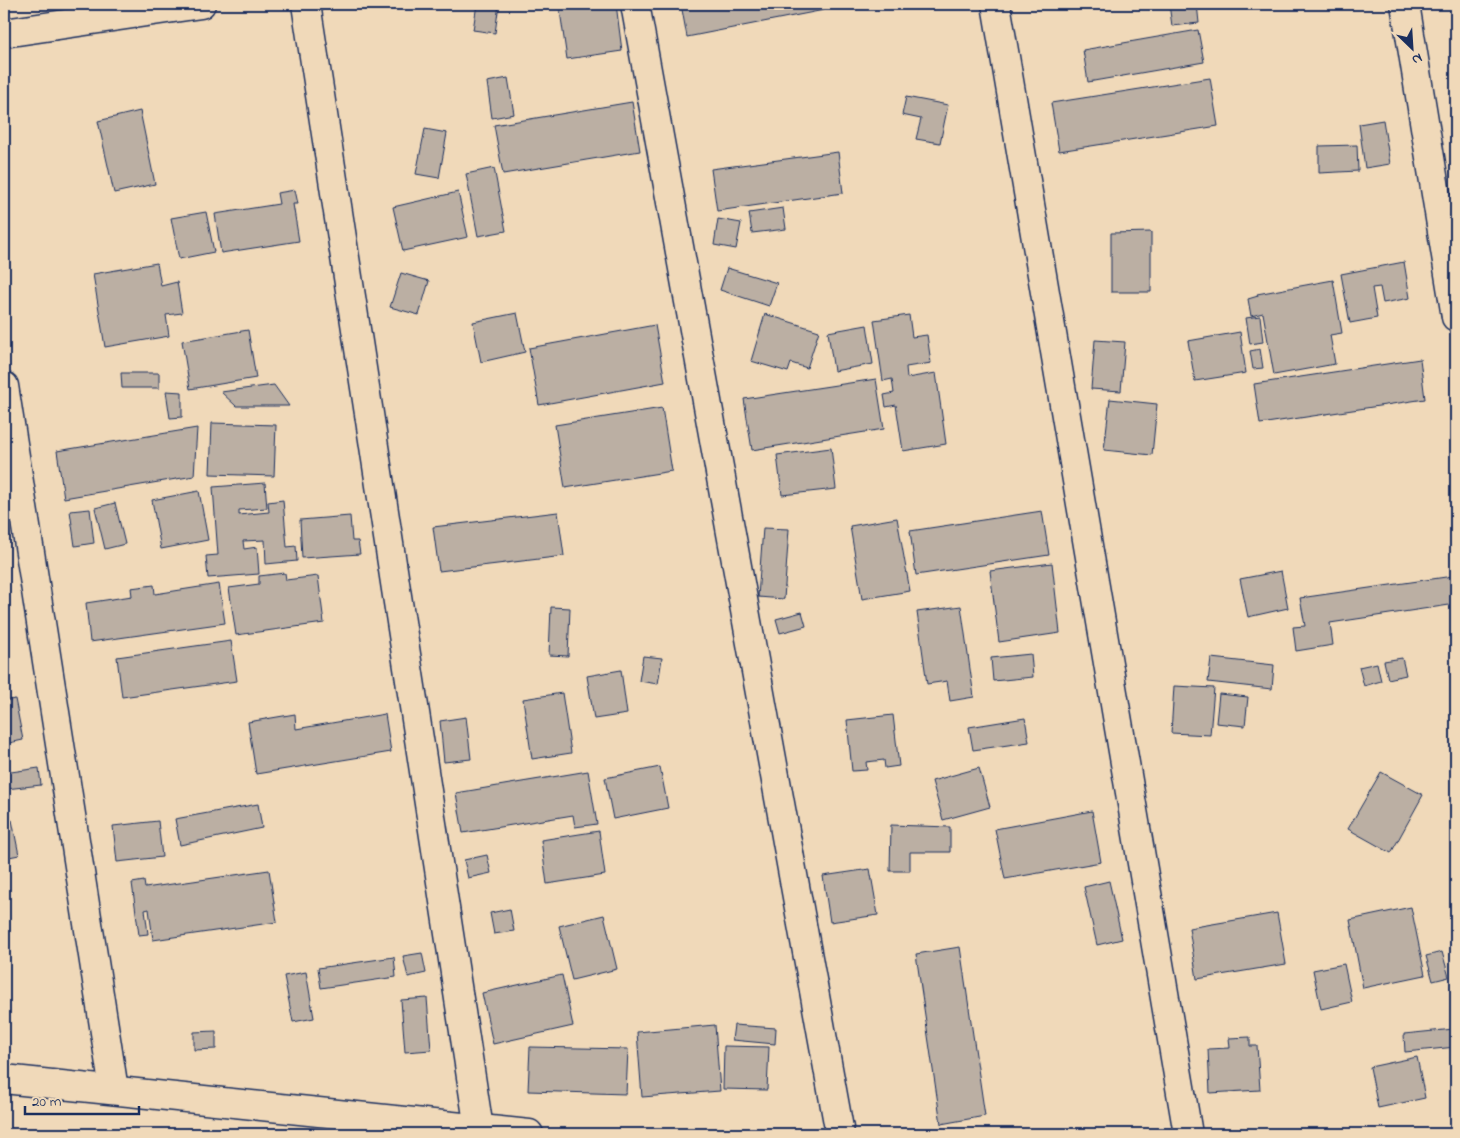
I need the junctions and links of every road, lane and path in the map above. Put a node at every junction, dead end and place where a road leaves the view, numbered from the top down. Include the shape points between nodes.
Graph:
1 (201, 4) edge
2 (306, 4) edge
3 (635, 4) edge
4 (996, 4) edge
5 (1405, 4) edge
6 (4, 33) edge
7 (1456, 317) edge
8 (4, 386) edge
9 (4, 1079) edge
10 (114, 1090) junction
11 (479, 1129) junction
12 (529, 1134) edge
13 (840, 1134) edge
14 (1188, 1134) edge

1 - 6 street
2 - 11 street
3 - 13 street
4 - 14 street
5 - 7 street
8 - 10 street
9 - 10 street
10 - 11 street
11 - 12 street

